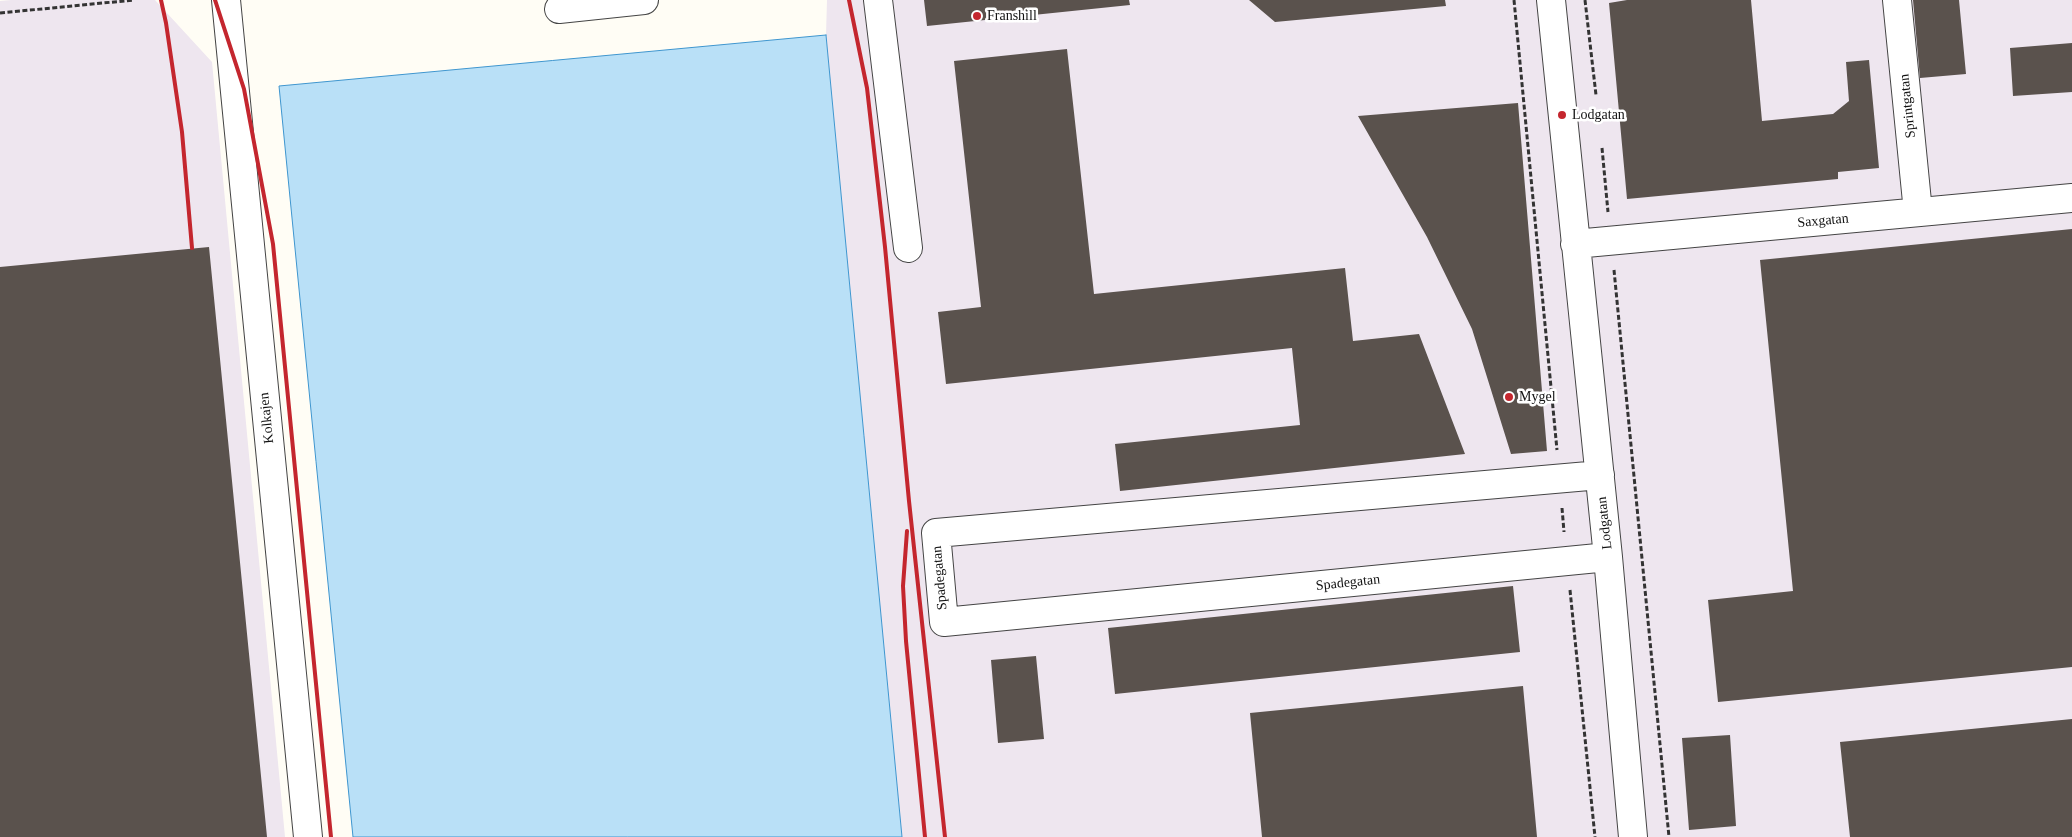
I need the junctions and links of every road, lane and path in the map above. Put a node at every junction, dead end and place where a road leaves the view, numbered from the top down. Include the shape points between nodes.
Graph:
1 (134, 0) edge
2 (226, 0) edge
3 (644, 0) edge
4 (878, 0) edge
5 (1514, 0) edge
6 (1551, 0) edge
7 (1585, 0) edge
8 (1897, 0) edge
9 (559, 9) dead end
10 (0, 13) edge
11 (1596, 95) dead end
12 (1602, 148) dead end
13 (2072, 198) edge
14 (1918, 212) junction
15 (1611, 241) junction
16 (1575, 244) junction
17 (908, 248) dead end
18 (1600, 476) junction
19 (1559, 479) junction
20 (1608, 557) junction
21 (1567, 561) junction
22 (308, 837) edge
23 (1595, 837) edge
24 (1632, 837) edge
25 (1668, 837) edge

1 - 10 path
2 - 22 street, Kolkajen
3 - 9 street
4 - 17 street
5 - 19 path
6 - 16 street, Lodgatan
7 - 11 path
8 - 14 street, Sprintgatan
12 - 15 path
13 - 14 street, Saxgatan
14 - 15 street, Saxgatan
15 - 16 street, Saxgatan
15 - 25 path
16 - 18 street, Lodgatan
18 - 19 street, Spadegatan
18 - 20 street, Lodgatan
19 - 21 path
19 - 21 street, Spadegatan via 936,533 944,622
20 - 21 street, Spadegatan
20 - 24 street, Lodgatan
21 - 23 path

